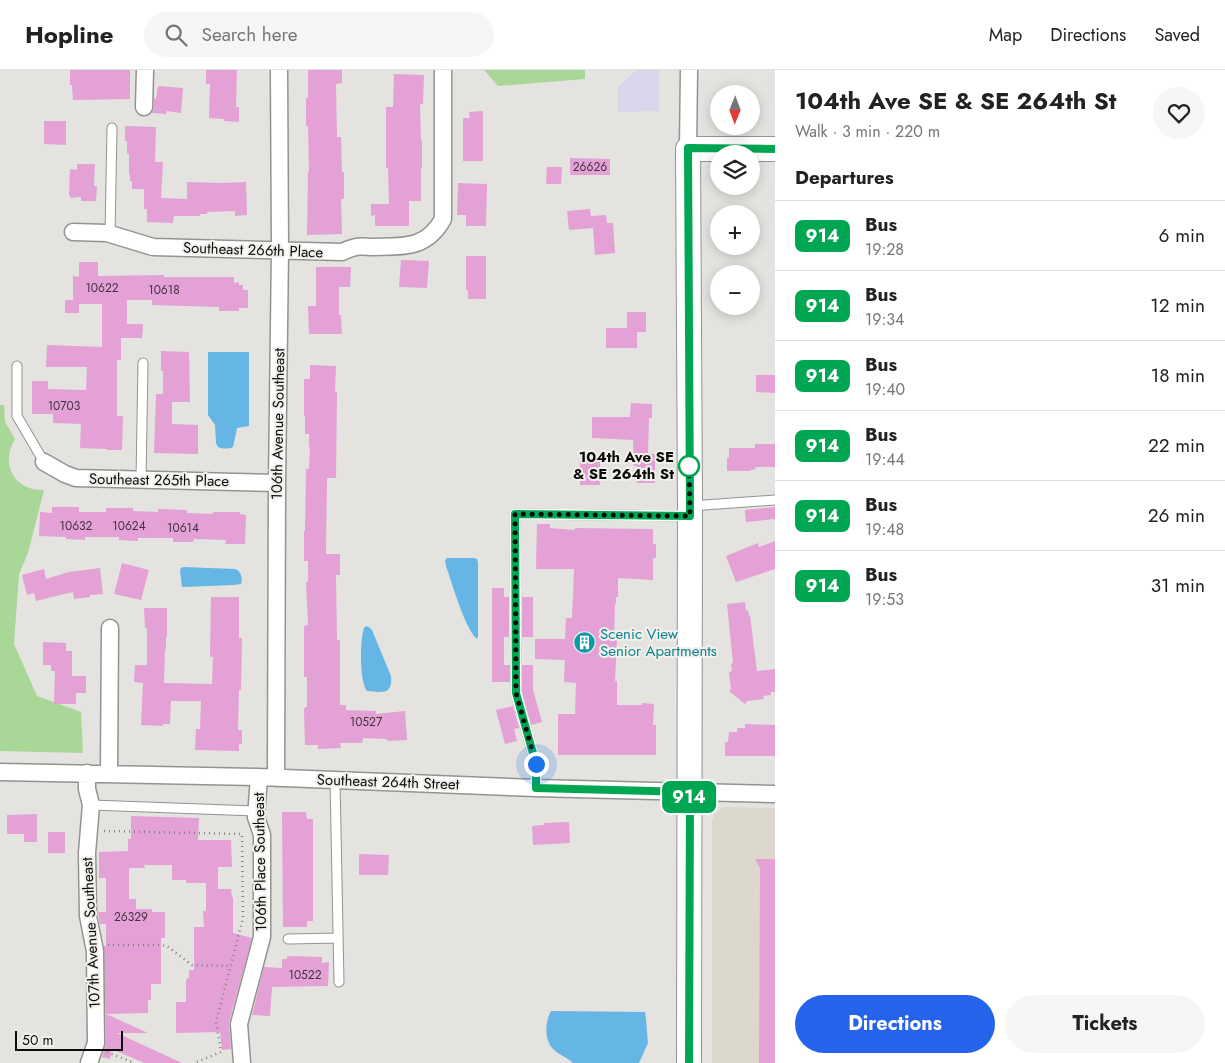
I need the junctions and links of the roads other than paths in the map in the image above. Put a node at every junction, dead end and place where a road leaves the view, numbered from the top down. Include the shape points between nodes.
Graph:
1 (145, 70) edge
2 (278, 70) edge
3 (443, 70) edge
4 (689, 70) edge
5 (144, 107) dead end
6 (112, 128) dead end
7 (688, 148) junction
8 (775, 149) edge
9 (73, 232) dead end
10 (110, 234) junction
11 (280, 250) junction
12 (143, 363) dead end
13 (17, 366) dead end
14 (44, 462) joint
15 (140, 479) junction
16 (277, 483) junction
17 (775, 500) edge
18 (690, 511) junction
19 (110, 628) dead end
20 (0, 772) edge
21 (87, 773) junction
22 (108, 774) junction
23 (259, 777) junction
24 (276, 778) junction
25 (335, 780) junction
26 (536, 788) junction
27 (690, 792) junction
28 (775, 794) edge
29 (91, 805) junction
30 (257, 811) junction
31 (338, 938) junction
32 (288, 939) dead end
33 (339, 982) dead end
34 (88, 1063) edge
35 (242, 1063) edge
36 (689, 1063) edge

1 - 5 street
2 - 11 street, 106th Avenue Southeast
3 - 11 street, Southeast 266th Place via 443,219 431,236 408,246 357,247 342,252
4 - 7 street
6 - 10 lane
7 - 8 street
7 - 18 street
9 - 10 street, Southeast 266th Place
10 - 11 street, Southeast 266th Place via 153,247
11 - 16 street, 106th Avenue Southeast
12 - 15 lane
13 - 14 lane via 16,416
14 - 15 street, Southeast 265th Place via 76,478
15 - 16 street, Southeast 265th Place
16 - 24 street, 106th Avenue Southeast
17 - 18 lane
18 - 26 lane via 515,514 516,693 536,764
18 - 27 street
19 - 22 street
20 - 21 street, Southeast 264th Street
21 - 22 street, Southeast 264th Street
21 - 29 street, 107th Avenue Southeast
22 - 23 street, Southeast 264th Street
23 - 24 street, Southeast 264th Street
23 - 30 street, 106th Place Southeast
24 - 25 street, Southeast 264th Street
25 - 26 street, Southeast 264th Street
25 - 31 lane
26 - 27 street, Southeast 264th Street
27 - 28 street, Southeast 264th Street
27 - 36 street
29 - 30 lane
29 - 34 street, 107th Avenue Southeast via 87,853 88,916 95,951 96,1043
30 - 35 street, 106th Place Southeast via 262,835 262,937 239,1024
31 - 32 lane
31 - 33 lane

